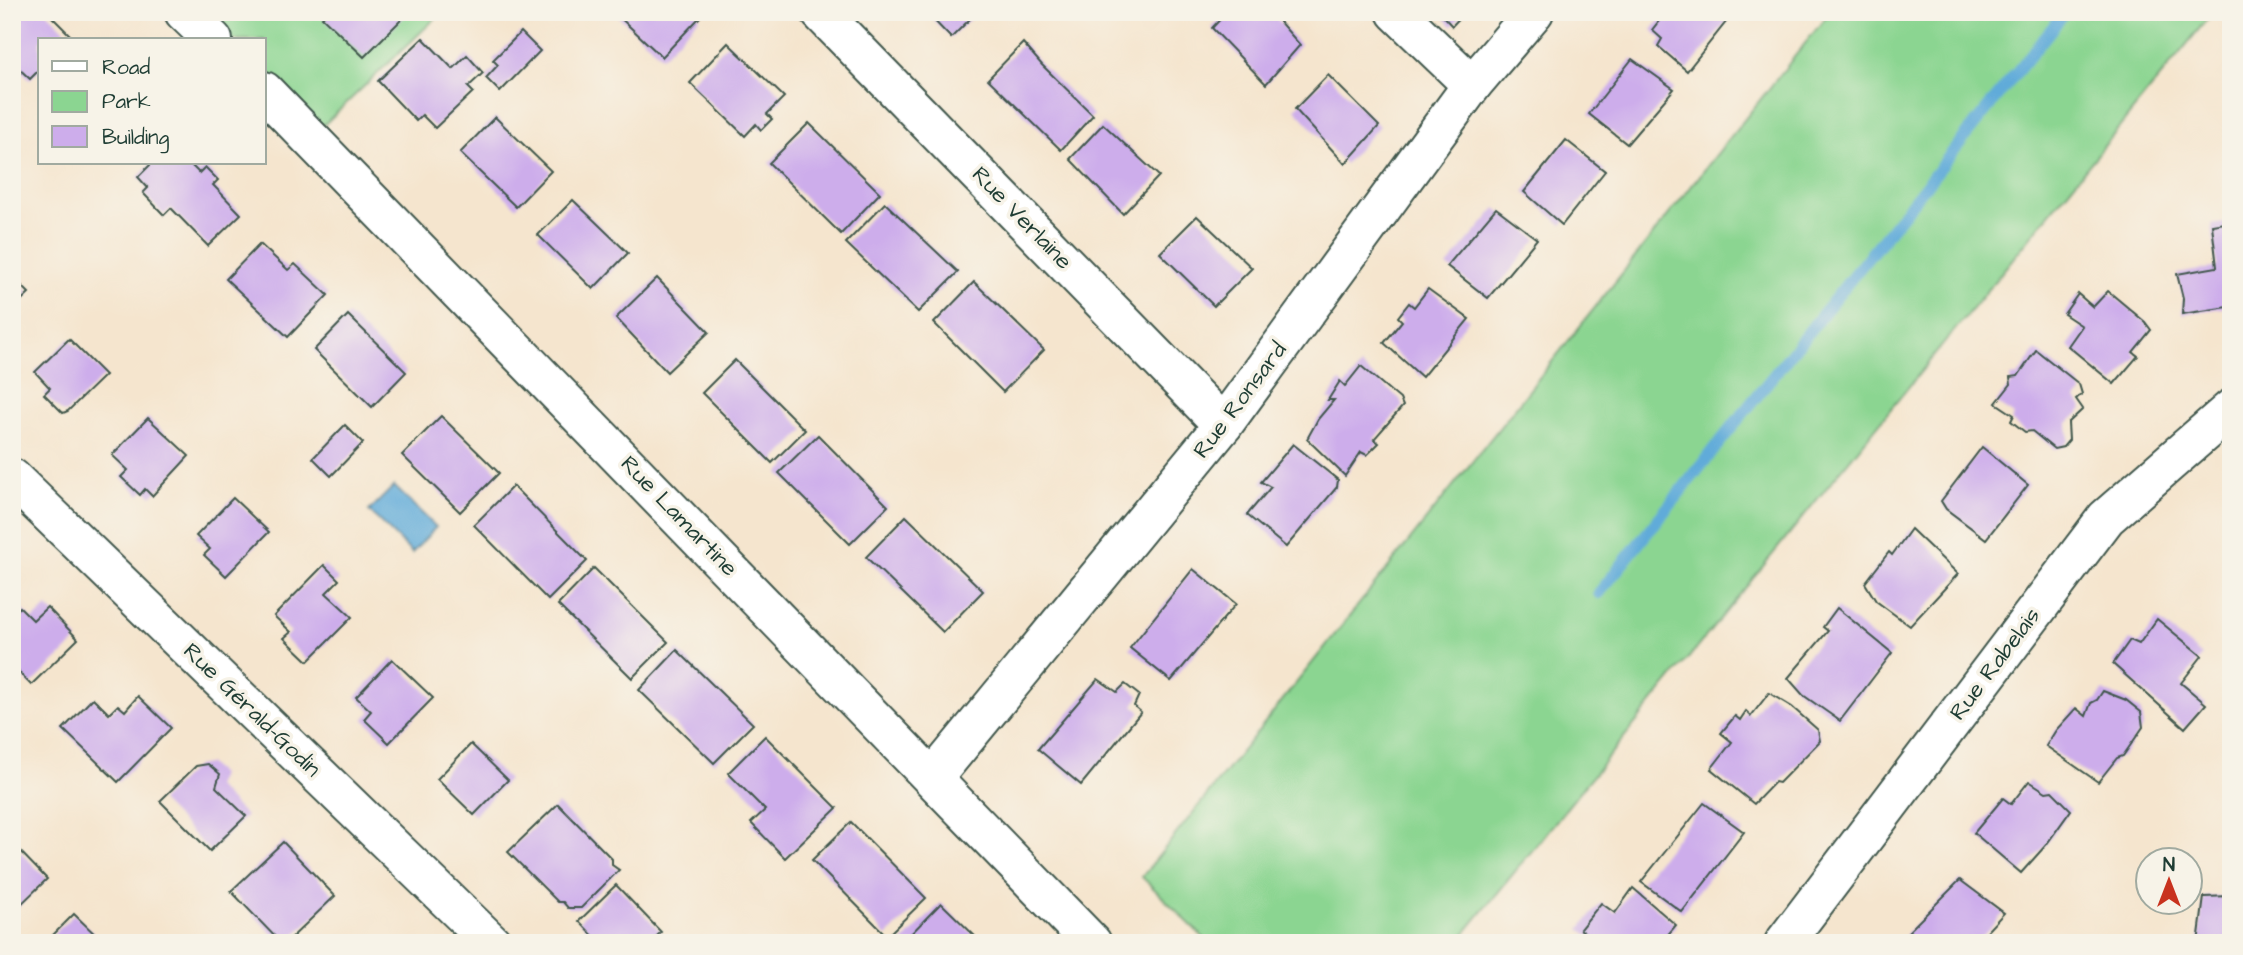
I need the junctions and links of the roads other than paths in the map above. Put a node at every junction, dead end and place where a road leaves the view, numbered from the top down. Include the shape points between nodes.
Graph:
1 (184, 12) edge
2 (820, 12) edge
3 (1396, 12) edge
4 (1534, 12) edge
5 (211, 38) edge
6 (1472, 85) junction
7 (266, 93) edge
8 (2231, 409) edge
9 (1223, 425) junction
10 (12, 478) edge
11 (933, 778) junction
12 (492, 943) edge
13 (1092, 943) edge
14 (1784, 943) edge

1 - 5 street
2 - 9 street, Rue Verlaine
3 - 6 street
4 - 6 street, Rue Ronsard
6 - 9 street, Rue Ronsard
7 - 11 street, Rue Lamartine
8 - 14 street, Rue Rabelais via 2106,518
9 - 11 street, Rue Ronsard
10 - 12 street, Rue Gérald-Godin
11 - 13 street, Rue Lamartine

